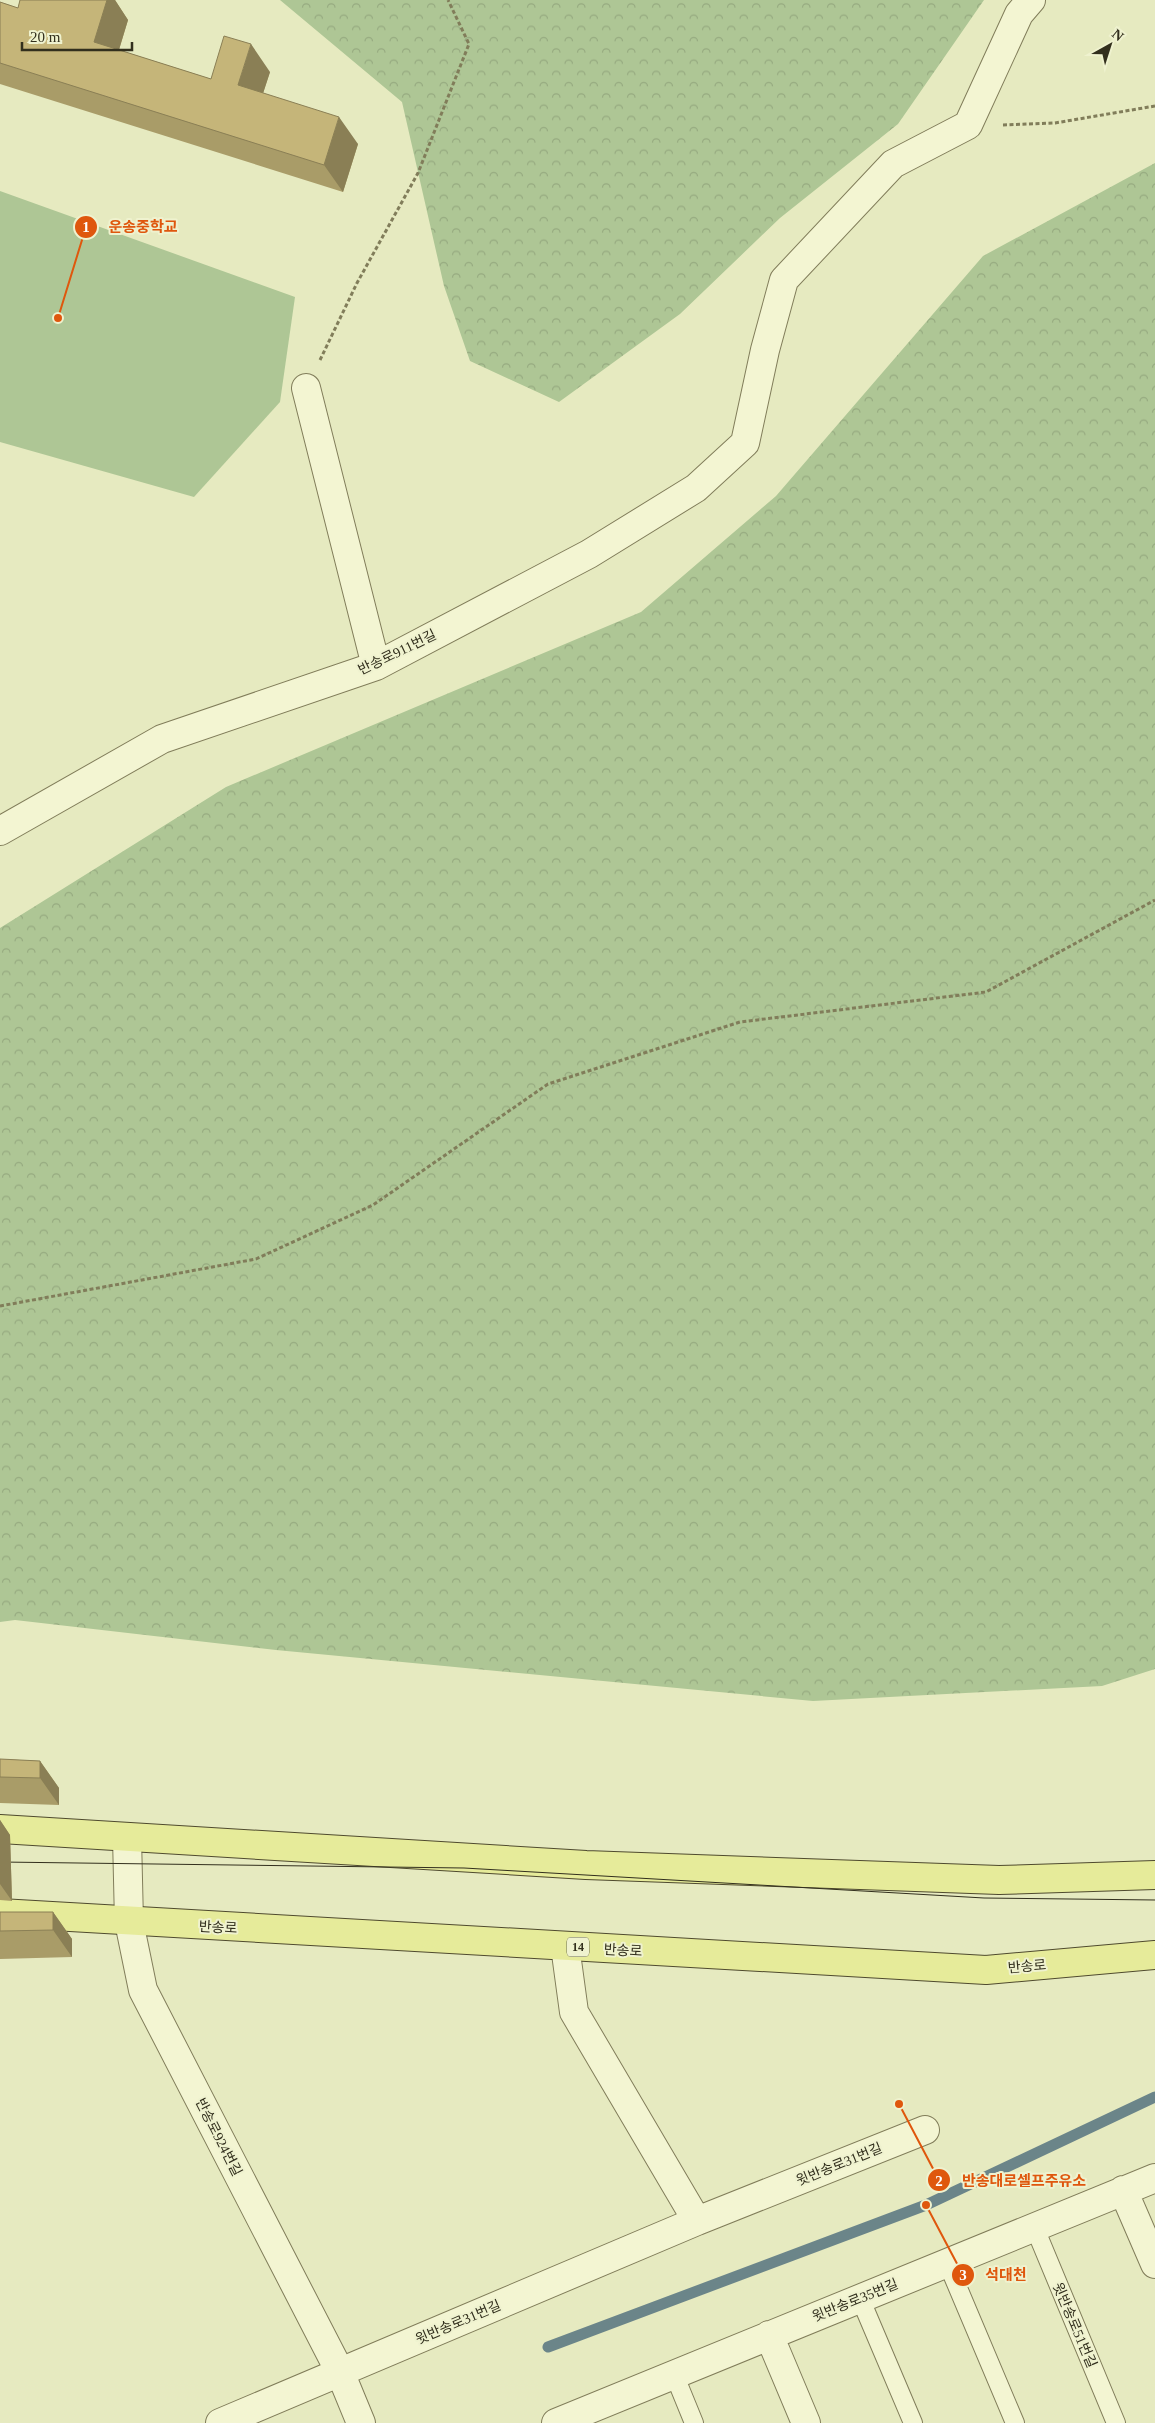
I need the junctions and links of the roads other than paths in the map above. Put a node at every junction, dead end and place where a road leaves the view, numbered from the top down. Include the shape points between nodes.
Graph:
1 (1031, 0) edge
2 (306, 388) road end
3 (376, 666) junction
4 (0, 831) edge
5 (0, 1829) edge
6 (127, 1837) junction
7 (1155, 1875) edge
8 (0, 1913) edge
9 (129, 1922) junction
10 (565, 1946) junction
11 (1155, 1955) edge
12 (925, 2130) dead end
13 (1155, 2178) edge
14 (1123, 2190) junction
15 (697, 2221) junction
16 (1034, 2226) junction
17 (947, 2262) junction
18 (1155, 2264) edge
19 (860, 2298) junction
20 (769, 2335) junction
21 (340, 2372) junction
22 (674, 2374) junction
23 (585, 2418) edge
24 (220, 2423) edge
25 (361, 2423) edge
26 (556, 2423) edge
27 (694, 2423) edge
28 (806, 2423) edge
29 (913, 2423) edge
30 (1015, 2423) edge
31 (1116, 2423) edge

1 - 3 street, 반송로911번길 via 1019,14 968,126 892,164 784,280 745,443 696,488 588,554
2 - 3 street
3 - 4 street, 반송로911번길 via 162,739
5 - 6 main road
6 - 7 main road via 635,1866 999,1880
6 - 9 street, 반송로924번길
8 - 9 main road, 반송로 / 14
9 - 10 main road, 반송로 / 14
9 - 21 street, 반송로924번길 via 143,1990
10 - 11 main road, 반송로 / 14 via 986,1970
10 - 15 street via 574,2012
12 - 15 street, 윗반송로31번길
13 - 14 street, 윗반송로35번길
14 - 16 street, 윗반송로35번길
14 - 18 street
15 - 21 street, 윗반송로31번길
16 - 17 street, 윗반송로35번길
16 - 31 lane, 윗반송로51번길
17 - 19 street, 윗반송로35번길
17 - 30 lane
19 - 20 street, 윗반송로35번길
19 - 29 lane
20 - 22 street, 윗반송로35번길
20 - 28 street
21 - 24 street, 윗반송로31번길
21 - 25 street, 반송로924번길
22 - 23 street, 윗반송로35번길
22 - 27 lane
23 - 26 street, 윗반송로35번길

